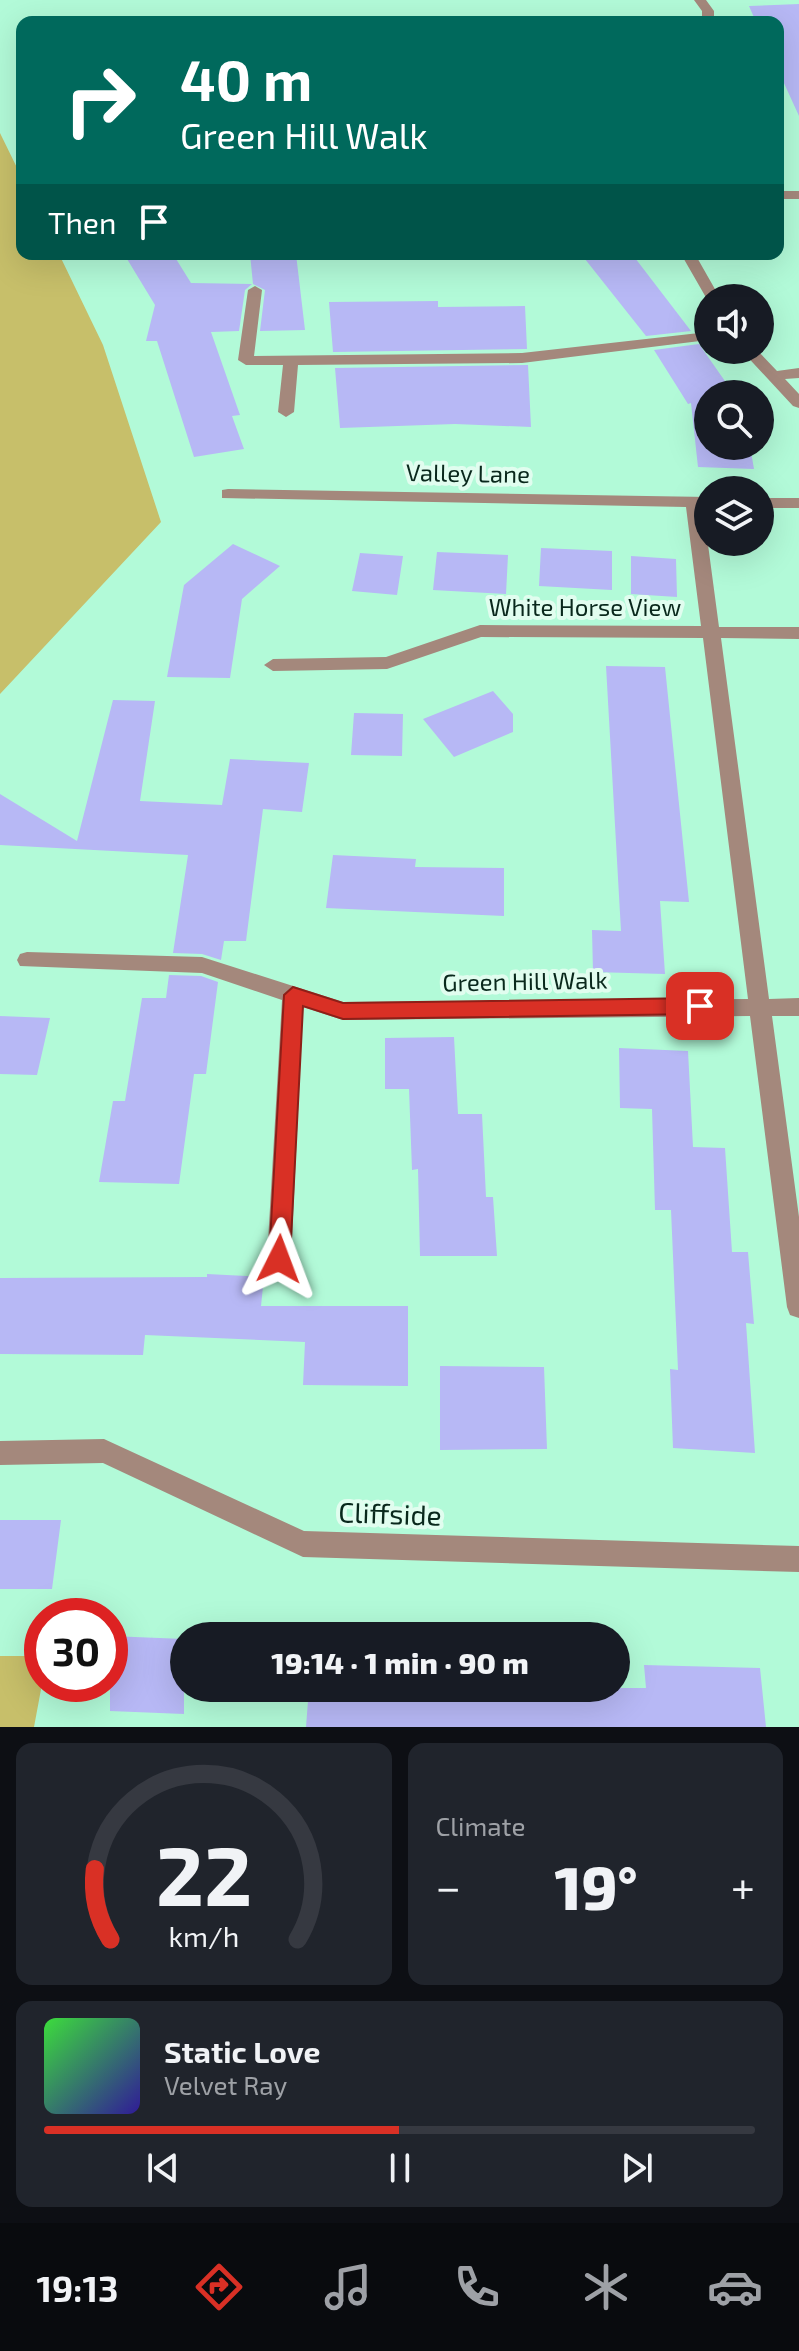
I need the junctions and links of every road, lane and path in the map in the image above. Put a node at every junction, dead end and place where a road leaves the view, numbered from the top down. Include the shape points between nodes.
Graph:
1 (691, 260) edge
2 (705, 284) edge
3 (255, 290) dead end
4 (694, 338) edge
5 (291, 361) junction
6 (762, 364) edge
7 (799, 373) edge
8 (774, 376) junction
9 (799, 403) edge
10 (286, 412) dead end
11 (228, 494) dead end
12 (694, 502) edge
13 (774, 503) edge
14 (799, 503) edge
15 (705, 556) edge
16 (710, 631) junction
17 (799, 633) edge
18 (273, 665) dead end
19 (27, 960) dead end
20 (293, 995) junction
21 (760, 1005) junction
22 (799, 1007) edge
23 (279, 1259) dead end
24 (799, 1307) edge
25 (0, 1453) edge
26 (799, 1559) edge

1 - 2 street
3 - 5 street via 246,360
4 - 5 street via 522,358
5 - 10 street
6 - 8 street
7 - 8 street
8 - 9 street
11 - 12 street, Valley Lane
13 - 14 street
15 - 16 street
16 - 17 street, White Horse View
16 - 18 street, White Horse View via 480,631 387,663
16 - 21 street
19 - 20 street, Green Hill Walk via 202,965
20 - 21 street, Green Hill Walk via 343,1011
20 - 23 street
21 - 22 street, Green Hill Walk
21 - 24 street
25 - 26 street, Cliffside via 104,1451 303,1544

